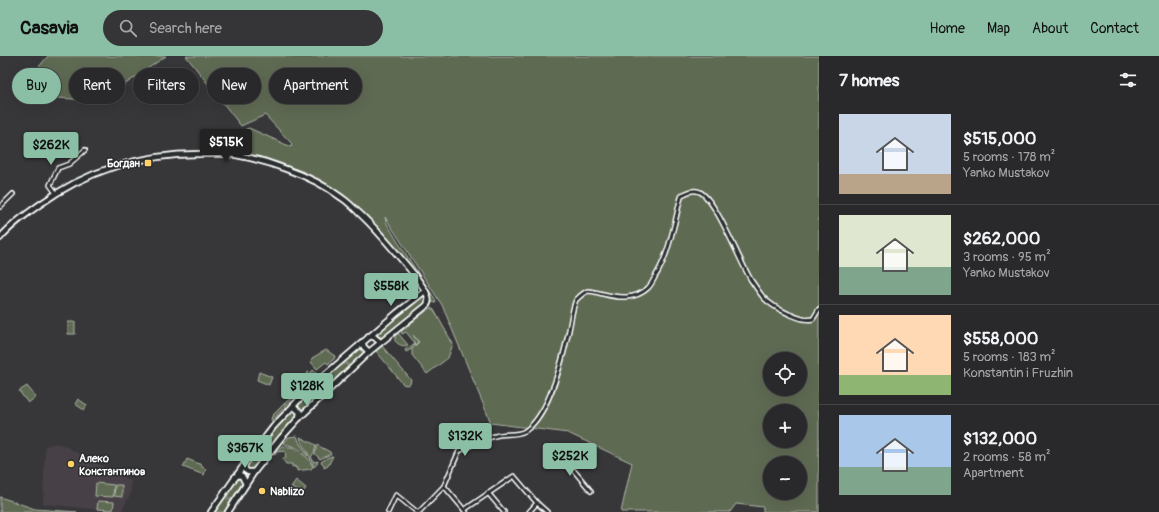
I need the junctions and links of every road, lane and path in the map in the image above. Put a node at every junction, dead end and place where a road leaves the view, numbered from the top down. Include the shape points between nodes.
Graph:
1 (85, 150) dead end
2 (56, 193) junction
3 (13, 194) dead end
4 (0, 207) edge
5 (0, 238) edge
6 (425, 292) junction
7 (819, 309) edge
8 (369, 336) junction
9 (376, 338) junction
10 (362, 342) junction
11 (380, 342) junction
12 (376, 346) junction
13 (369, 352) junction
14 (293, 406) junction
15 (299, 418) junction
16 (560, 454) dead end
17 (244, 465) junction
18 (254, 472) junction
19 (235, 478) junction
20 (246, 484) junction
21 (444, 486) junction
22 (591, 491) dead end
23 (488, 493) junction
24 (537, 503) junction
25 (465, 511) edge
26 (211, 512) edge
27 (228, 512) edge
28 (388, 512) edge
29 (418, 512) edge
30 (504, 512) edge
31 (529, 512) edge
32 (547, 512) edge

1 - 2 street via 69,164 58,168 50,185
2 - 5 street
2 - 6 street via 84,178 144,159 197,154 235,155 263,161 305,176 343,198 384,238
3 - 4 street
6 - 8 street
6 - 11 street via 429,300 426,306
7 - 21 street via 813,319 808,320 769,304 751,280 707,199 700,192 682,194 666,255 649,287 628,298 616,298 588,291 581,295 576,300 561,364 553,386 535,419 519,434 496,436 459,451
8 - 9 street
8 - 10 street
9 - 11 street
9 - 12 street
10 - 13 street
10 - 14 street
11 - 12 street
12 - 13 street
13 - 15 street
14 - 15 street via 300,412
14 - 17 street
15 - 18 street
16 - 22 street
17 - 18 street via 245,470
17 - 19 street
18 - 20 street
19 - 20 street via 242,476
19 - 26 street
20 - 27 street
21 - 25 street
21 - 29 street
23 - 24 street via 514,476
23 - 25 street
23 - 30 street
24 - 31 street
24 - 32 street
28 - 29 street via 396,495

